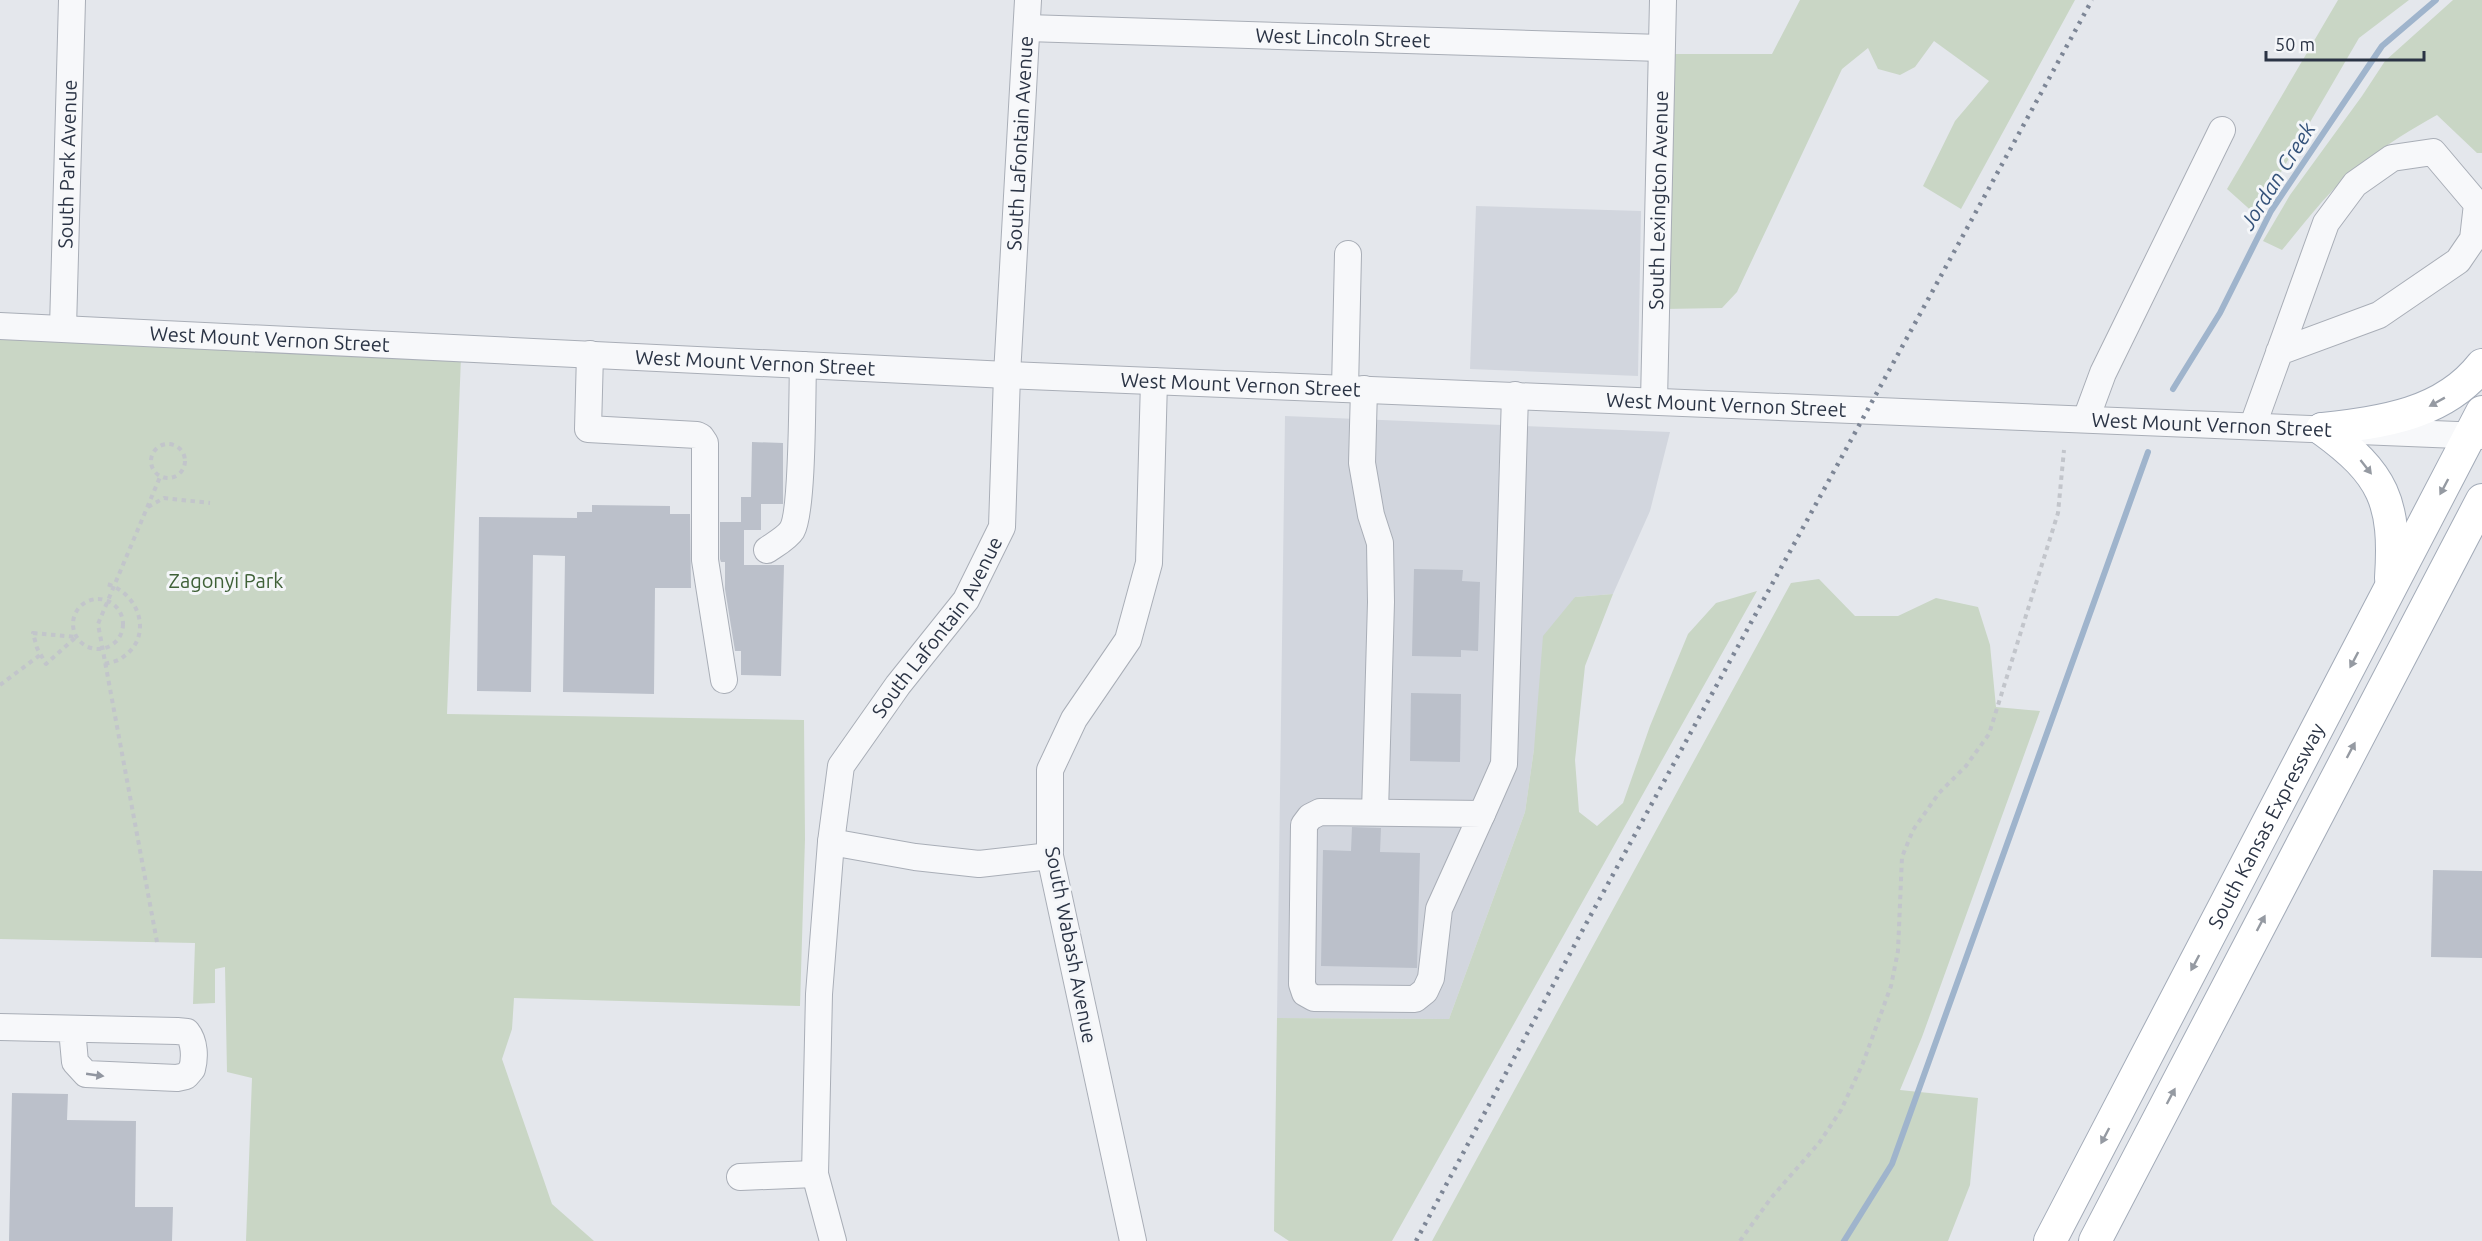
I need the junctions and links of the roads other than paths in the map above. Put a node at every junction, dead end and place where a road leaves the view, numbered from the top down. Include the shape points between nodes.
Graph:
1 (72, 0) edge
2 (1028, 0) edge
3 (1663, 0) edge
4 (1027, 28) junction
5 (1661, 48) junction
6 (2222, 130) dead end
7 (1348, 254) dead end
8 (0, 326) edge
9 (63, 328) junction
10 (2279, 352) junction
11 (590, 354) junction
12 (803, 364) junction
13 (2482, 365) edge
14 (1007, 375) junction
15 (1154, 381) junction
16 (1355, 389) junction
17 (1515, 395) junction
18 (1654, 401) junction
19 (2086, 419) junction
20 (2253, 425) junction
21 (2479, 428) edge
22 (2322, 429) junction
23 (2482, 500) edge
24 (2482, 525) edge
25 (767, 550) dead end
26 (2441, 578) junction
27 (2391, 589) junction
28 (724, 680) dead end
29 (1375, 812) junction
30 (1482, 814) junction
31 (831, 842) junction
32 (1050, 856) junction
33 (0, 1027) edge
34 (72, 1029) dead end
35 (815, 1174) junction
36 (740, 1177) dead end
37 (833, 1241) edge
38 (1133, 1241) edge
39 (2050, 1241) edge
40 (2095, 1241) edge

1 - 9 street, South Park Avenue
2 - 4 street, South Lafontain Avenue
3 - 5 street, South Lexington Avenue
4 - 5 street, West Lincoln Street
4 - 14 street, South Lafontain Avenue
5 - 18 street, South Lexington Avenue
6 - 19 street via 2103,373
7 - 16 street
8 - 9 street, West Mount Vernon Street
9 - 11 street, West Mount Vernon Street
10 - 10 street via 2326,223 2355,184 2392,158 2433,152 2477,204 2473,239 2458,261 2379,315
10 - 20 street
11 - 12 street, West Mount Vernon Street
11 - 28 street via 588,429 697,435 705,443 705,561
12 - 14 street, West Mount Vernon Street
12 - 25 street via 794,523 791,531
13 -> 22 main road via 2451,394 2423,409 2386,420
14 - 15 street, West Mount Vernon Street
14 - 31 street, South Lafontain Avenue via 1002,527 966,600 898,685 841,766
15 - 16 street, West Mount Vernon Street
15 - 32 street, South Wabash Avenue via 1149,563 1128,640 1074,719 1050,770
16 - 17 street, West Mount Vernon Street
16 - 29 street via 1362,463 1380,543
17 - 18 street, West Mount Vernon Street
17 - 30 street via 1504,764
18 - 19 street, West Mount Vernon Street
19 - 20 street, West Mount Vernon Street
20 - 22 street, West Mount Vernon Street
21 - 22 street, West Mount Vernon Street
21 -> 27 main road, South Kansas Expressway
22 -> 27 main road via 2362,461 2384,498 2392,527
23 - 26 main road, South Kansas Expressway
24 - 26 main road
40 -> 26 main road, South Kansas Expressway
27 -> 39 main road, South Kansas Expressway
29 - 30 street
29 - 30 street via 1320,812 1304,825 1302,984 1305,993 1314,998 1415,999 1425,991 1431,978 1439,909
31 - 32 street via 980,864
31 - 35 street, South Lafontain Avenue via 819,994
32 - 38 street, South Wabash Avenue
33 - 34 street
35 - 36 street
35 - 37 street, South Lafontain Avenue

